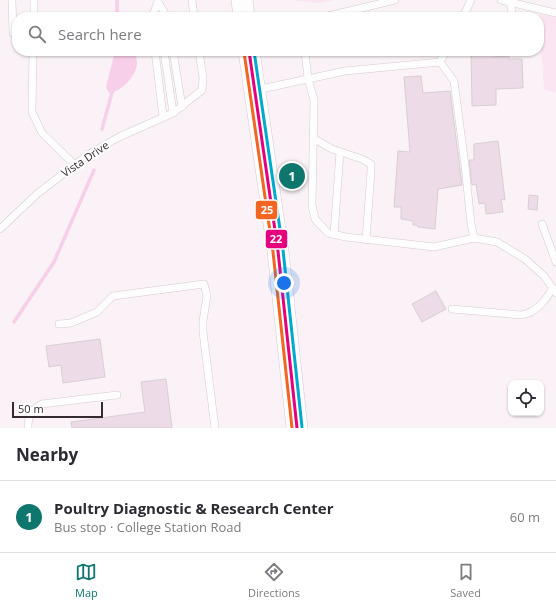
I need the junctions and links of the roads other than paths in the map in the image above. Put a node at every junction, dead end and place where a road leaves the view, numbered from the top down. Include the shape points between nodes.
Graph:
1 (12, 0) edge
2 (34, 0) edge
3 (192, 0) edge
4 (242, 0) edge
5 (395, 0) edge
6 (471, 0) edge
7 (501, 0) edge
8 (158, 1) edge
9 (510, 2) junction
10 (12, 12) edge
11 (34, 12) edge
12 (154, 12) edge
13 (159, 12) edge
14 (164, 12) edge
15 (193, 12) edge
16 (243, 12) edge
17 (345, 12) edge
18 (465, 12) edge
19 (512, 12) edge
20 (556, 13) edge
21 (33, 56) edge
22 (155, 56) edge
23 (165, 56) edge
24 (175, 56) edge
25 (200, 56) edge
26 (250, 56) edge
27 (306, 56) edge
28 (443, 56) edge
29 (440, 62) junction
30 (308, 79) junction
31 (255, 90) junction
32 (182, 106) junction
33 (173, 113) junction
34 (163, 116) junction
35 (313, 138) junction
36 (340, 152) junction
37 (74, 165) junction
38 (542, 224) dead end
39 (0, 229) edge
40 (334, 234) junction
41 (474, 238) junction
42 (366, 240) junction
43 (556, 262) edge
44 (554, 291) edge
45 (452, 309) dead end
46 (59, 324) dead end
47 (117, 395) dead end
48 (28, 428) edge
49 (214, 428) edge
50 (297, 428) edge

1 - 10 lane
2 - 11 lane
3 - 15 lane
4 - 16 main road
5 - 17 lane
6 - 18 lane
7 - 9 lane
8 - 12 lane
8 - 13 lane
8 - 14 lane
9 - 19 lane
9 - 20 lane
21 - 37 lane via 32,112 42,133
22 - 34 lane
23 - 33 lane
24 - 32 lane
25 - 32 lane, Vista Drive via 202,90
26 - 31 main road
27 - 30 lane
28 - 29 lane
29 - 30 lane via 345,71
29 - 41 lane via 454,81
30 - 31 lane
30 - 35 lane via 314,100
31 - 50 main road via 278,250
32 - 33 lane, Vista Drive
33 - 34 lane, Vista Drive
34 - 37 lane, Vista Drive via 88,154
35 - 36 lane
35 - 40 lane via 312,205 315,219 328,233
36 - 40 lane
36 - 42 lane via 371,164
37 - 39 lane, Vista Drive via 37,194
38 - 43 lane
40 - 42 lane
41 - 42 lane via 434,247
41 - 44 lane via 497,242 525,259 544,276
44 - 45 lane via 538,308 527,314
46 - 49 lane via 72,323 97,312 113,296 204,284 207,296 203,326
47 - 48 lane via 42,404 33,409 28,418

